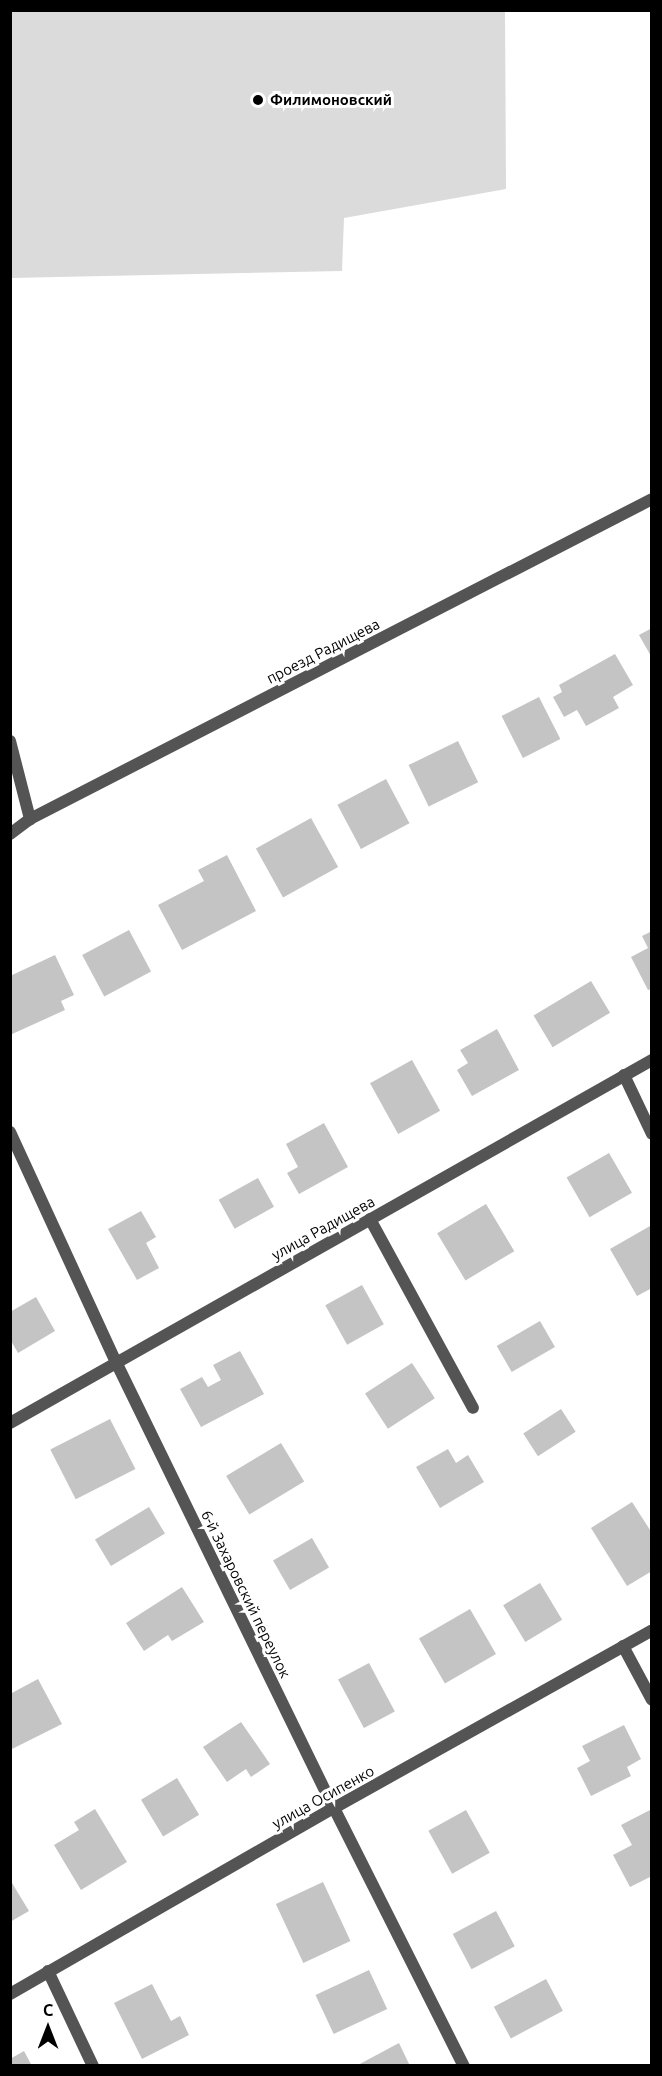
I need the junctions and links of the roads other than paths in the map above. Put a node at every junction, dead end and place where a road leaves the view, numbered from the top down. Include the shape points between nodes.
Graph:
1 (651, 499) edge
2 (10, 741) edge
3 (30, 819) junction
4 (10, 834) edge
5 (651, 1060) edge
6 (624, 1076) junction
7 (10, 1132) edge
8 (651, 1134) edge
9 (370, 1219) junction
10 (116, 1362) junction
11 (473, 1408) dead end
12 (10, 1423) edge
13 (651, 1630) edge
14 (623, 1646) junction
15 (651, 1700) edge
16 (334, 1808) junction
17 (48, 1971) junction
18 (10, 1994) edge
19 (93, 2066) edge
20 (464, 2066) edge

1 - 3 street, проезд Радищева
2 - 3 street
3 - 4 street, проезд Радищева
5 - 6 street, улица Радищева
6 - 8 street
6 - 9 street, улица Радищева
7 - 10 street, 6-й Захаровский переулок
9 - 10 street, улица Радищева
9 - 11 street
10 - 12 street, улица Радищева
10 - 16 street, 6-й Захаровский переулок
13 - 14 street, улица Осипенко
14 - 15 street
14 - 16 street, улица Осипенко
16 - 17 street, улица Осипенко
16 - 20 street, 6-й Захаровский переулок
17 - 18 street, улица Осипенко
17 - 19 street

